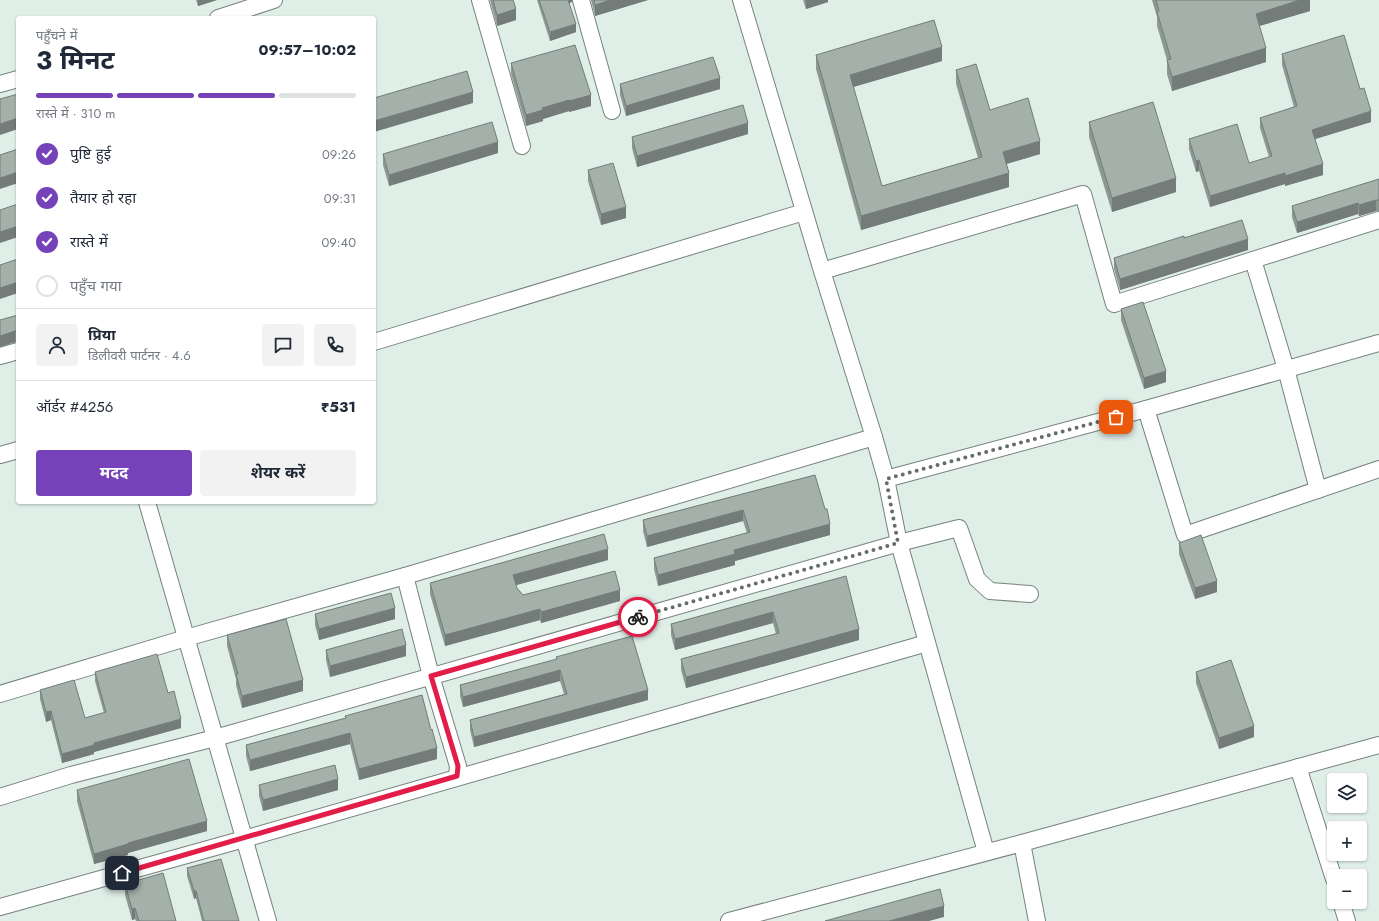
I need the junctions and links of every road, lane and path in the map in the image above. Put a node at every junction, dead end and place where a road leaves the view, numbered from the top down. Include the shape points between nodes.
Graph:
1 (274, 0) edge
2 (480, 0) edge
3 (581, 0) edge
4 (741, 0) edge
5 (224, 16) edge
6 (16, 80) edge
7 (0, 84) edge
8 (612, 111) dead end
9 (522, 146) dead end
10 (804, 212) junction
11 (1379, 220) edge
12 (1253, 260) junction
13 (822, 271) junction
14 (376, 341) edge
15 (1379, 343) edge
16 (16, 352) edge
17 (0, 356) edge
18 (1286, 370) junction
19 (1146, 409) junction
20 (874, 437) junction
21 (16, 451) edge
22 (0, 455) edge
23 (1379, 469) edge
24 (886, 479) junction
25 (1318, 490) junction
26 (148, 504) edge
27 (898, 543) junction
28 (405, 576) junction
29 (1030, 594) dead end
30 (186, 638) junction
31 (926, 642) junction
32 (431, 676) junction
33 (0, 694) edge
34 (215, 738) junction
35 (1379, 745) edge
36 (1298, 768) junction
37 (457, 776) junction
38 (0, 797) edge
39 (244, 839) junction
40 (1022, 843) junction
41 (986, 852) junction
42 (1331, 869) edge
43 (0, 907) edge
44 (1343, 909) edge
45 (268, 921) edge
46 (729, 921) edge
47 (1037, 921) edge
48 (1347, 921) edge

1 - 5 street
2 - 9 street
3 - 8 street
4 - 10 street
6 - 7 street
10 - 13 street
10 - 14 street
11 - 12 street
12 - 13 street via 1114,304 1083,194
12 - 18 street
13 - 20 street
15 - 18 street
16 - 17 street
18 - 19 street
18 - 25 street
19 - 24 street
19 - 25 street via 1186,535
20 - 24 street
20 - 28 street
21 - 22 street
23 - 25 street
24 - 27 street
26 - 30 street
27 - 29 street via 959,528 977,579 990,591
27 - 31 street
27 - 32 street
28 - 30 street
28 - 32 street
30 - 33 street
30 - 34 street
31 - 37 street
31 - 41 street
32 - 34 street
32 - 37 street via 458,766
34 - 38 street via 72,775
34 - 39 street
35 - 36 street
36 - 40 street
36 - 42 street
37 - 39 street
39 - 43 street
39 - 45 street
40 - 41 street
40 - 47 street
41 - 46 street
44 - 48 street

